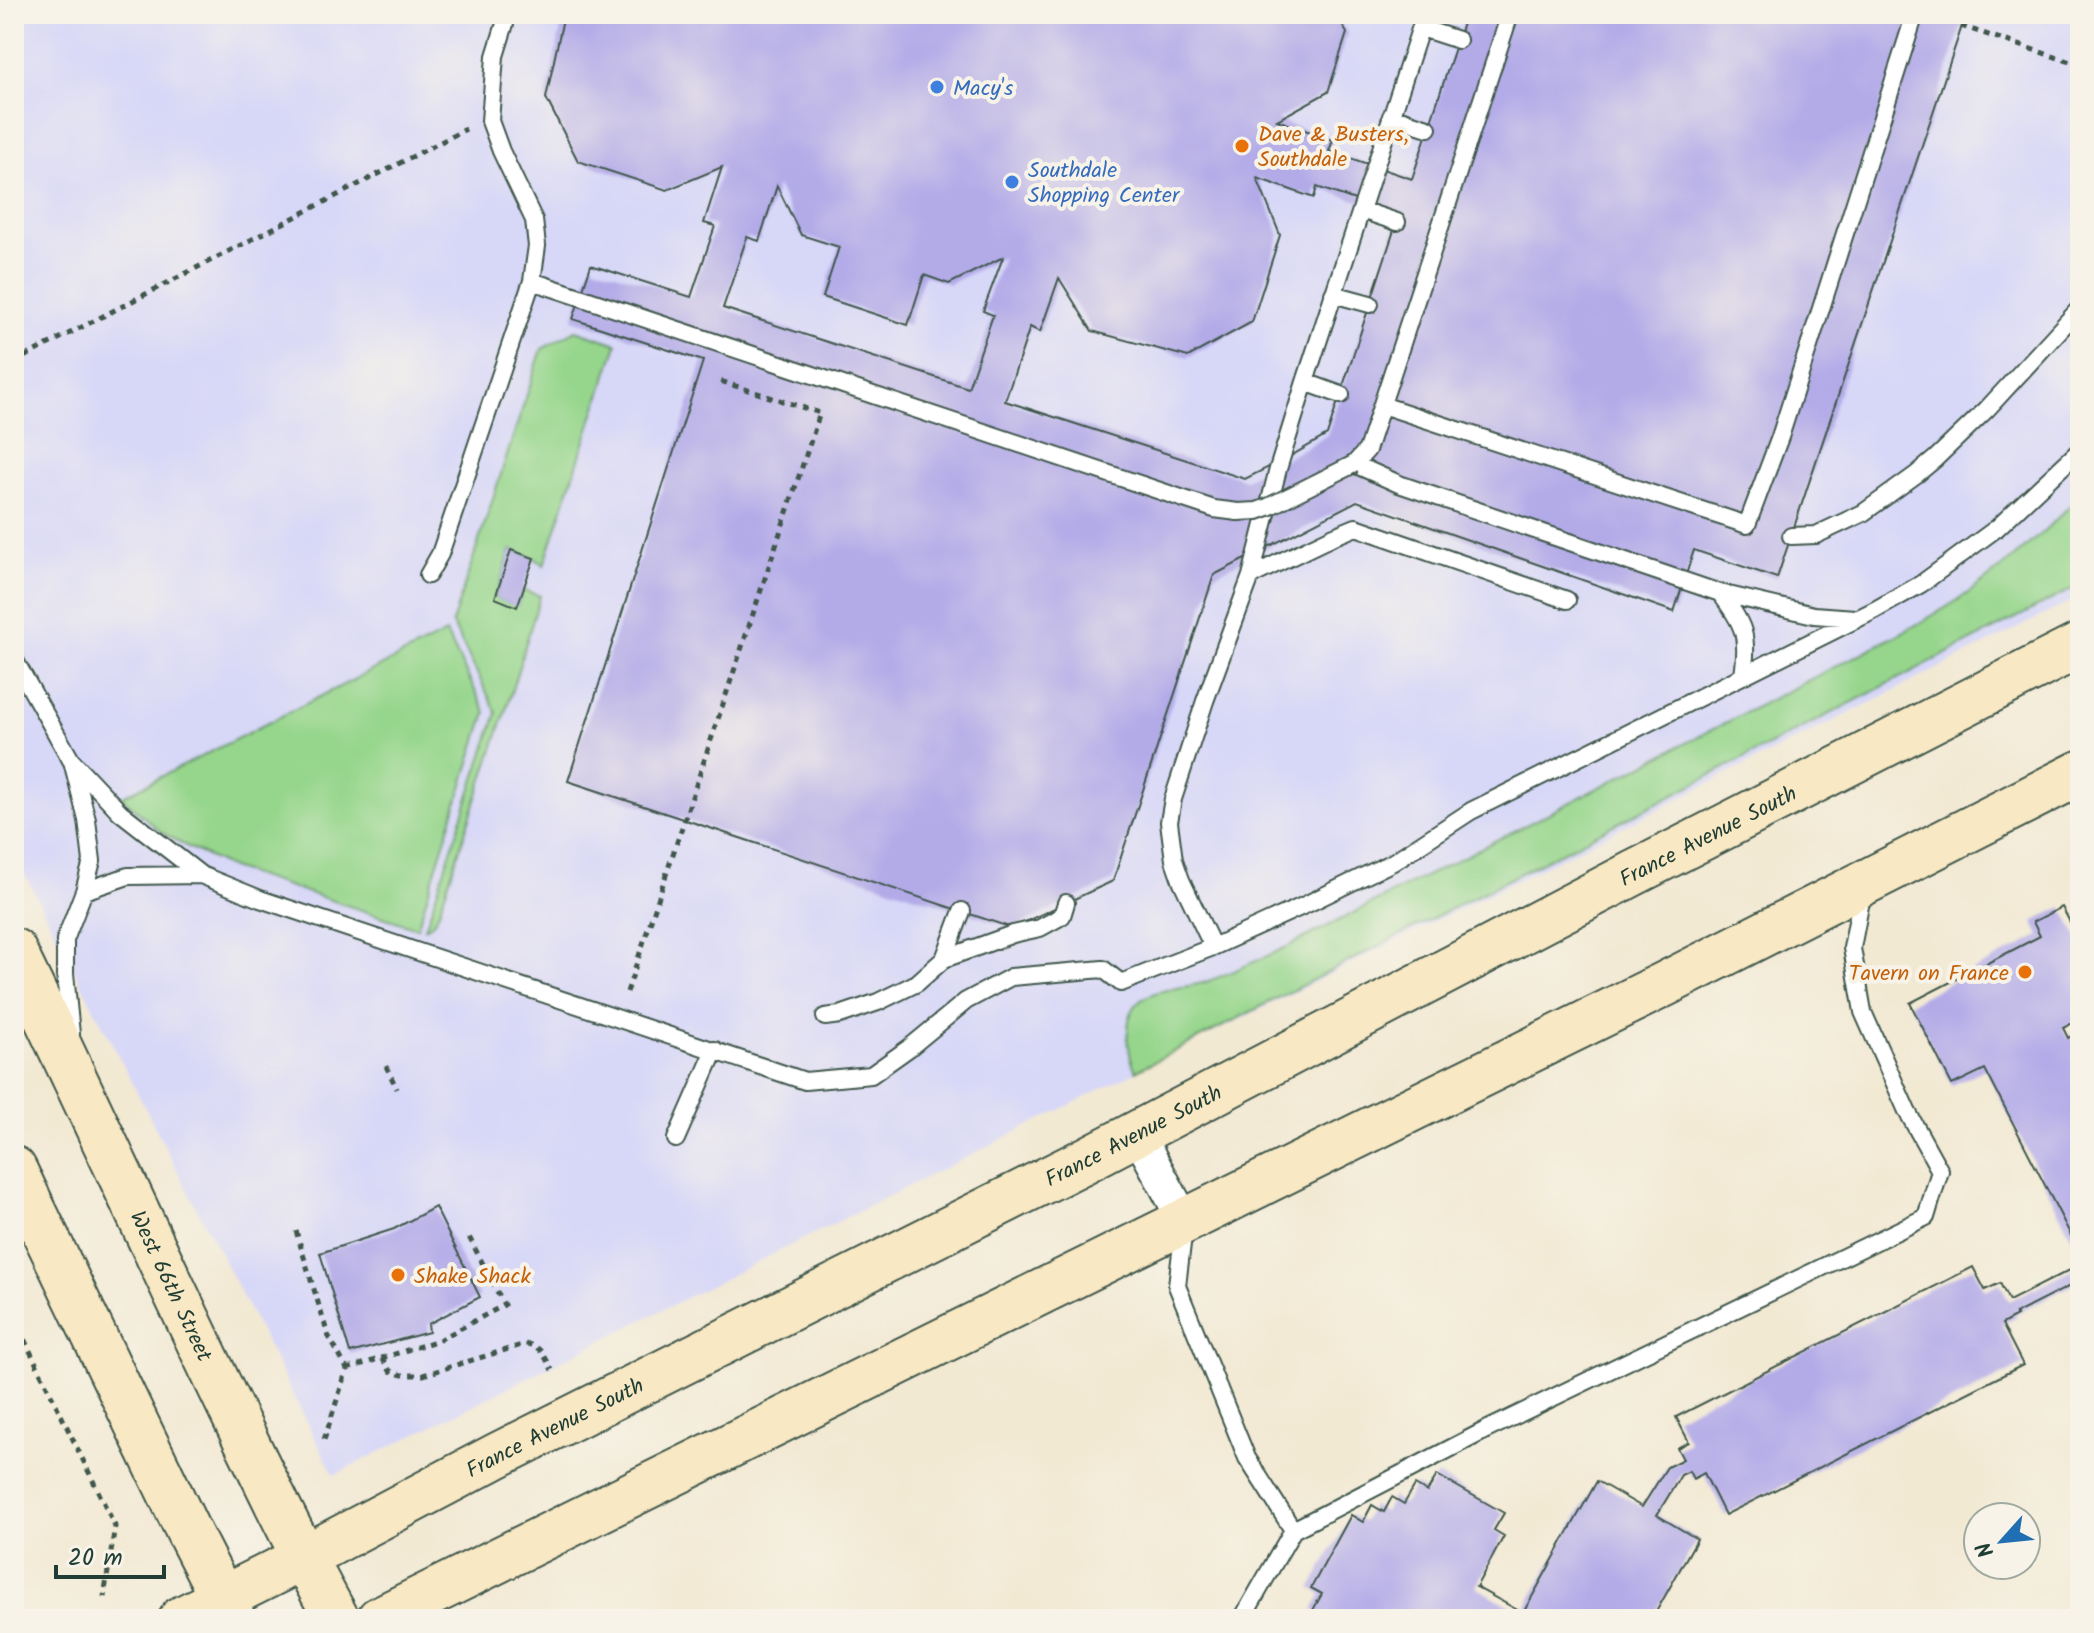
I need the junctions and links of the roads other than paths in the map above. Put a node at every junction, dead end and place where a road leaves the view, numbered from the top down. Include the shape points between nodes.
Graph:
1 (508, 14) edge
2 (1510, 14) edge
3 (1915, 14) edge
4 (1423, 21) edge
5 (1458, 40) dead end
6 (1391, 116) junction
7 (1428, 128) dead end
8 (1361, 210) junction
9 (1397, 222) dead end
10 (532, 281) junction
11 (1333, 294) junction
12 (1370, 304) dead end
13 (2080, 308) edge
14 (1305, 382) junction
15 (1341, 395) dead end
16 (1382, 405) junction
17 (2080, 434) edge
18 (2080, 450) edge
19 (1354, 464) junction
20 (2045, 484) junction
21 (1791, 536) dead end
22 (428, 575) dead end
23 (1251, 576) junction
24 (1720, 593) junction
25 (1567, 600) dead end
26 (1857, 618) junction
27 (2080, 645) edge
28 (14, 659) edge
29 (1743, 675) junction
30 (71, 760) junction
31 (2080, 773) edge
32 (201, 875) junction
33 (1865, 882) junction
34 (84, 891) junction
35 (1066, 903) dead end
36 (962, 911) dead end
37 (1213, 947) junction
38 (14, 951) edge
39 (944, 959) junction
40 (825, 1017) dead end
41 (715, 1050) junction
42 (77, 1079) junction
43 (1137, 1133) junction
44 (676, 1139) dead end
45 (14, 1169) edge
46 (1185, 1222) junction
47 (1293, 1530) junction
48 (303, 1558) junction
49 (227, 1609) edge
50 (181, 1619) edge
51 (337, 1619) edge
52 (379, 1619) edge
53 (1242, 1619) edge

1 - 10 lane via 495,56 490,121 534,220
2 - 16 lane
3 - 16 lane via 1747,525
4 - 5 lane
4 - 6 lane
6 - 7 lane
6 - 8 lane
8 - 9 lane
8 - 11 lane
10 - 19 lane, bridge via 1214,509 1257,511
10 - 22 lane via 440,554
11 - 12 lane
11 - 14 lane
13 - 21 lane via 1975,422 1917,474 1863,513 1816,535
14 - 15 lane
14 - 23 lane
16 - 19 lane via 1367,450
17 - 20 lane
18 - 20 lane
19 - 24 lane
20 - 26 lane via 1932,576
23 - 25 lane via 1356,527
23 - 37 lane via 1205,701 1169,822 1181,880
24 - 26 lane via 1814,615
24 - 29 lane via 1745,633
26 - 29 lane
27 - 43 main road, France Avenue South
28 - 30 lane
29 - 37 lane via 1471,811 1393,862
30 - 32 lane via 120,812
30 - 34 lane via 92,861
31 - 33 main road
32 - 34 lane via 128,876
32 - 41 lane
33 - 46 main road
33 - 47 lane via 1852,948 1863,1012 1940,1171 1926,1217 1486,1430
34 - 42 lane via 65,940
35 - 39 lane via 1062,916 1040,928
36 - 39 lane
37 - 41 lane via 1121,983 1103,969 1011,977 966,1001 871,1075 805,1081
38 - 42 main road, West 66th Street
39 - 40 lane via 917,983 878,1002
41 - 44 lane
42 - 48 main road, West 66th Street
43 - 46 street
43 - 48 main road, France Avenue South
45 - 49 main road
46 - 47 lane via 1177,1286 1247,1458
46 - 52 main road
47 - 53 lane
48 - 49 main road, France Avenue South
48 - 51 main road, West 66th Street
49 - 50 main road, France Avenue South

